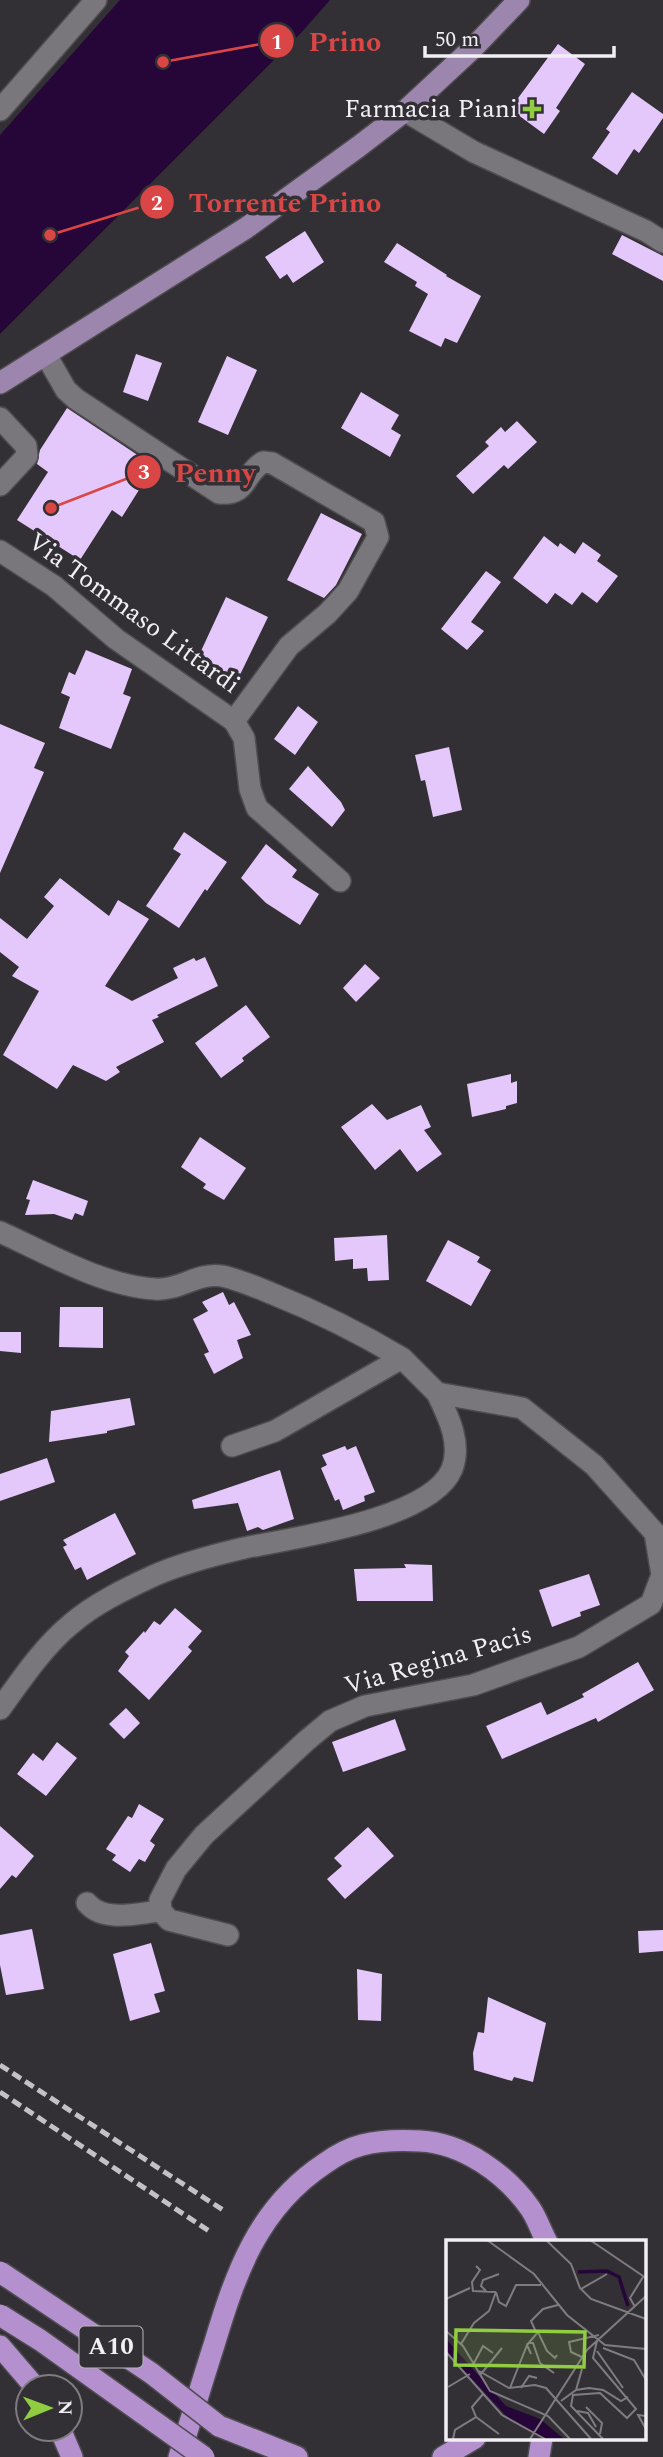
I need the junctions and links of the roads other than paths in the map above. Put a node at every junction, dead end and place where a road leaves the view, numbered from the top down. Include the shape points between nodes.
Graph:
1 (96, 0) edge
2 (519, 0) edge
3 (2, 104) edge
4 (405, 111) junction
5 (663, 242) edge
6 (46, 355) junction
7 (0, 383) edge
8 (2, 423) edge
9 (0, 485) edge
10 (0, 551) edge
11 (234, 721) junction
12 (340, 881) dead end
13 (0, 1232) edge
14 (402, 1358) junction
15 (437, 1393) junction
16 (232, 1446) dead end
17 (659, 1531) edge
18 (0, 1709) edge
19 (87, 1903) dead end
20 (161, 1912) junction
21 (228, 1935) dead end
22 (546, 2240) edge
23 (0, 2272) edge
24 (0, 2315) edge
25 (0, 2346) edge
26 (23, 2373) edge
27 (219, 2426) junction
28 (472, 2440) edge
29 (180, 2457) edge
30 (204, 2457) edge
31 (262, 2457) edge
32 (297, 2457) edge
33 (443, 2457) edge

1 - 3 street
2 - 4 main road
4 - 5 street via 474,152
4 - 6 main road via 246,228
6 - 7 main road
6 - 11 street, Via Tommaso Littardi via 76,399 219,493 239,491 256,466 272,463 374,522 378,537 348,591 289,646
8 - 9 street via 26,446 27,456
10 - 11 street, Via Tommaso Littardi
11 - 12 street, Via Tommaso Littardi via 244,738 257,808
13 - 14 street via 130,1285 158,1290 206,1275 248,1284 320,1312
14 - 15 street
14 - 16 street via 275,1432
15 - 17 street, Via Regina Pacis via 522,1408 594,1465
15 - 18 street via 450,1421 455,1455 444,1481 432,1491 356,1524 222,1554 154,1576 71,1623
17 - 20 street, Via Regina Pacis via 662,1575 651,1604 579,1647 522,1668 473,1685 365,1706 330,1721 204,1835 176,1869 160,1900
19 - 20 street via 103,1914
20 - 21 street via 169,1920
22 - 29 highway via 531,2210 507,2181 472,2156 434,2141 362,2145 332,2158 278,2203 251,2242 229,2293
23 - 27 highway, A10, bridge
24 - 30 highway, A10, bridge
25 - 26 highway
27 - 31 highway, A10
27 - 32 highway
28 - 33 highway

